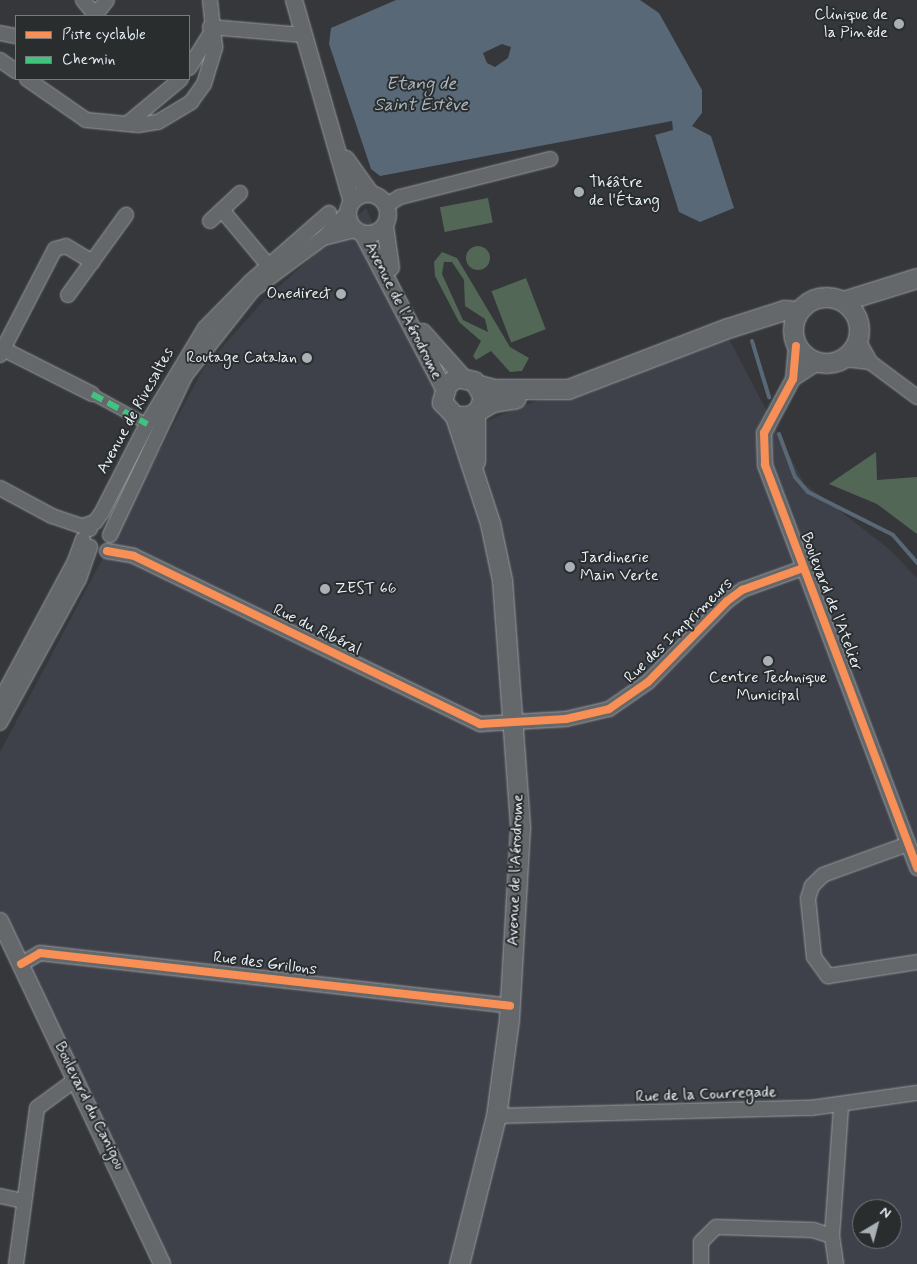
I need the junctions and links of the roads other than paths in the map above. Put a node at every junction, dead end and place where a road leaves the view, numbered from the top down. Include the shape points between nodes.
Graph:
1 (107, 0) edge
2 (210, 0) edge
3 (294, 0) edge
4 (83, 8) edge
5 (211, 29) junction
6 (0, 34) edge
7 (303, 35) junction
8 (15, 36) edge
9 (0, 60) edge
10 (190, 66) edge
11 (15, 70) edge
12 (28, 80) edge
13 (180, 80) edge
14 (127, 124) junction
15 (340, 151) junction
16 (550, 159) dead end
17 (240, 193) dead end
18 (371, 194) junction
19 (387, 205) junction
20 (350, 207) junction
21 (222, 210) junction
22 (329, 213) dead end
23 (126, 215) dead end
24 (210, 221) dead end
25 (384, 226) junction
26 (360, 232) junction
27 (323, 238) junction
28 (92, 262) junction
29 (271, 270) junction
30 (917, 278) edge
31 (888, 286) junction
32 (68, 296) dead end
33 (843, 301) junction
34 (798, 311) junction
35 (226, 314) junction
36 (767, 318) junction
37 (858, 331) junction
38 (794, 341) junction
39 (2, 352) edge
40 (844, 359) junction
41 (870, 362) junction
42 (818, 363) junction
43 (793, 379) junction
44 (471, 381) junction
45 (444, 389) junction
46 (557, 390) junction
47 (92, 394) joint
48 (917, 397) edge
49 (477, 411) junction
50 (455, 416) junction
51 (147, 424) junction
52 (475, 475) junction
53 (0, 488) edge
54 (97, 539) junction
55 (803, 568) junction
56 (0, 701) edge
57 (1, 722) edge
58 (516, 724) junction
59 (908, 844) junction
60 (917, 868) edge
61 (0, 921) edge
62 (0, 933) edge
63 (17, 957) junction
64 (917, 962) edge
65 (510, 1006) junction
66 (75, 1080) junction
67 (917, 1092) edge
68 (841, 1106) junction
69 (496, 1116) junction
70 (0, 1196) edge
71 (23, 1201) junction
72 (832, 1236) junction
73 (16, 1264) edge
74 (162, 1264) edge
75 (459, 1264) edge
76 (701, 1264) edge
77 (836, 1264) edge

1 - 4 street via 100,10
2 - 5 street
3 - 7 street
5 - 7 street
5 - 10 street
5 - 14 street via 212,64 191,102 158,122
6 - 8 street
7 - 15 street
9 - 11 street
12 - 14 street via 86,120
13 - 14 street
15 - 18 street
15 - 20 street
16 - 19 street via 400,197
17 - 21 street
18 - 19 street
18 - 20 street
19 - 25 street
20 - 26 street
20 - 27 street, Avenue de Rivesaltes
21 - 24 street
21 - 29 street
22 - 29 street, Avenue de Rivesaltes
23 - 28 street
25 - 26 street via 375,233
25 - 44 street, Avenue de l'Aérodrome via 385,250 405,304 435,349
26 - 27 street, Avenue de Rivesaltes
26 - 45 street, Avenue de l'Aérodrome
27 - 29 street, Avenue de Rivesaltes
28 - 32 street
28 - 39 street via 66,246 55,249
29 - 35 street, Avenue de Rivesaltes
30 - 31 main road
31 - 33 main road
31 - 37 main road
33 - 34 main road via 818,297
33 - 37 main road
34 - 36 main road via 784,310
34 - 38 main road
35 - 51 street, Avenue de Rivesaltes via 188,352
35 - 54 street, Avenue de Rivesaltes via 203,357 178,389 164,423 126,494
36 - 38 main road
36 - 46 main road
37 - 40 main road
37 - 41 street
38 - 42 main road
38 - 43 street, Boulevard de l'Atelier
39 - 47 street
40 - 41 street
40 - 42 main road
41 - 48 street
42 - 43 street, Boulevard de l'Atelier
43 - 55 street, Boulevard de l'Atelier via 776,404 764,434 765,465
44 - 45 main road via 451,380
44 - 46 main road
44 - 49 main road via 483,397
45 - 50 main road via 442,402
46 - 49 main road via 492,402
47 - 51 street
49 - 50 main road
49 - 52 main road, Avenue de l'Aérodrome
50 - 52 main road, Avenue de l'Aérodrome
51 - 54 street, Avenue de Rivesaltes via 95,522
52 - 58 main road, Avenue de l'Aérodrome via 502,580
53 - 54 street
54 - 56 street, Avenue de Rivesaltes via 75,561
54 - 57 street, Avenue de Rivesaltes via 79,579
54 - 58 street, Rue du Ribéral via 480,724
55 - 58 street, Rue des Imprimeurs via 742,590 726,601 648,682 608,709
55 - 59 street, Boulevard de l'Atelier
58 - 65 main road, Avenue de l'Aérodrome via 520,828
59 - 60 street, Boulevard de l'Atelier
59 - 64 street via 823,875 812,886 808,898 814,957 828,976
61 - 63 street, Boulevard du Canigou
62 - 63 street, Boulevard du Canigou
63 - 65 street, Rue des Grillons via 40,952
63 - 66 street, Boulevard du Canigou
65 - 69 main road, Avenue de l'Aérodrome
66 - 71 street via 37,1108
66 - 74 street, Boulevard du Canigou
67 - 68 street, Rue de la Courregade
68 - 69 street, Rue de la Courregade via 629,1116
68 - 72 street
69 - 75 main road, Avenue de l'Aérodrome
70 - 71 street
71 - 73 street
72 - 76 street via 813,1230 716,1227 701,1242
72 - 77 street

